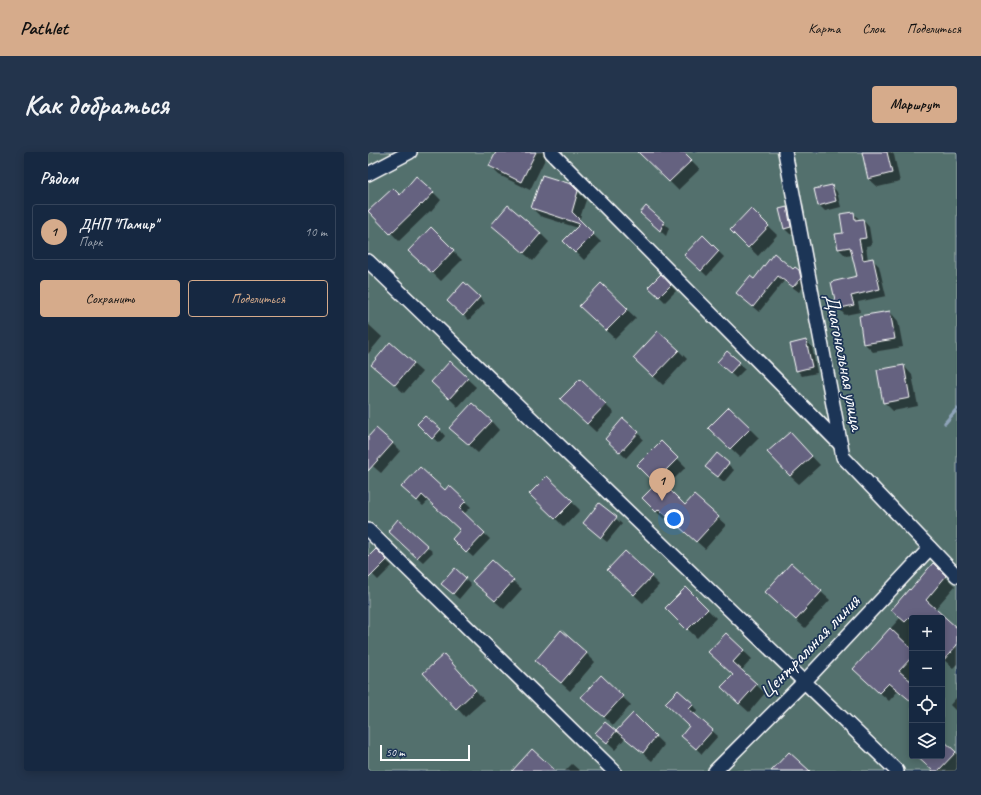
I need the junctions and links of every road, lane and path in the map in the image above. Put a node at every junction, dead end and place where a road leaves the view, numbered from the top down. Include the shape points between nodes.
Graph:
1 (410, 152) edge
2 (551, 152) edge
3 (785, 152) edge
4 (368, 174) edge
5 (368, 261) edge
6 (841, 445) junction
7 (368, 530) edge
8 (930, 548) junction
9 (957, 576) edge
10 (805, 681) junction
11 (614, 771) edge
12 (715, 771) edge
13 (897, 771) edge

1 - 4 street
2 - 6 street
3 - 6 street, Диагональная улица
5 - 10 street
6 - 8 street, Диагональная улица via 843,457
7 - 11 street
8 - 9 street, Диагональная улица
8 - 10 street, Центральная линия
10 - 12 street, Центральная линия
10 - 13 street

